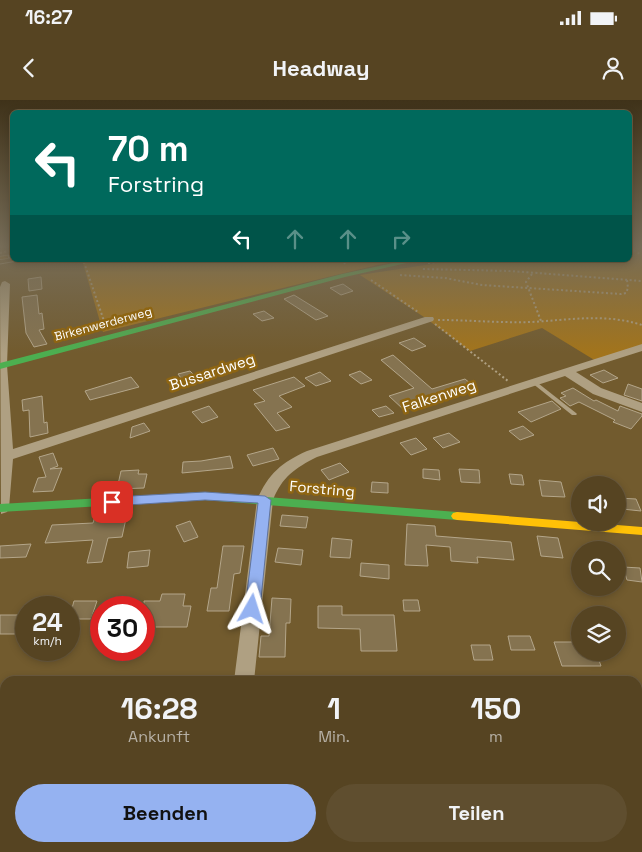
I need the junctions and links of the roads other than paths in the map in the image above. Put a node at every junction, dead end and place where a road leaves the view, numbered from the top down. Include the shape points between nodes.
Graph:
1 (325, 283) edge
2 (5, 284) dead end
3 (428, 319) road end
4 (642, 346) edge
5 (1, 365) edge
6 (565, 372) junction
7 (534, 382) junction
8 (642, 408) edge
9 (574, 414) dead end
10 (6, 456) junction
11 (265, 500) junction
12 (0, 508) edge
13 (642, 531) edge
14 (245, 676) edge

1 - 5 street, Birkenwerderweg
2 - 5 street
3 - 10 street, Bussardweg
4 - 6 street, Falkenweg
5 - 10 street
6 - 7 street, Falkenweg
6 - 8 street via 597,391
7 - 9 lane
7 - 11 street, Falkenweg via 312,454 284,468 270,484
10 - 12 street
11 - 12 street, Forstring via 205,496
11 - 13 street, Forstring
11 - 14 street, Falkenweg

